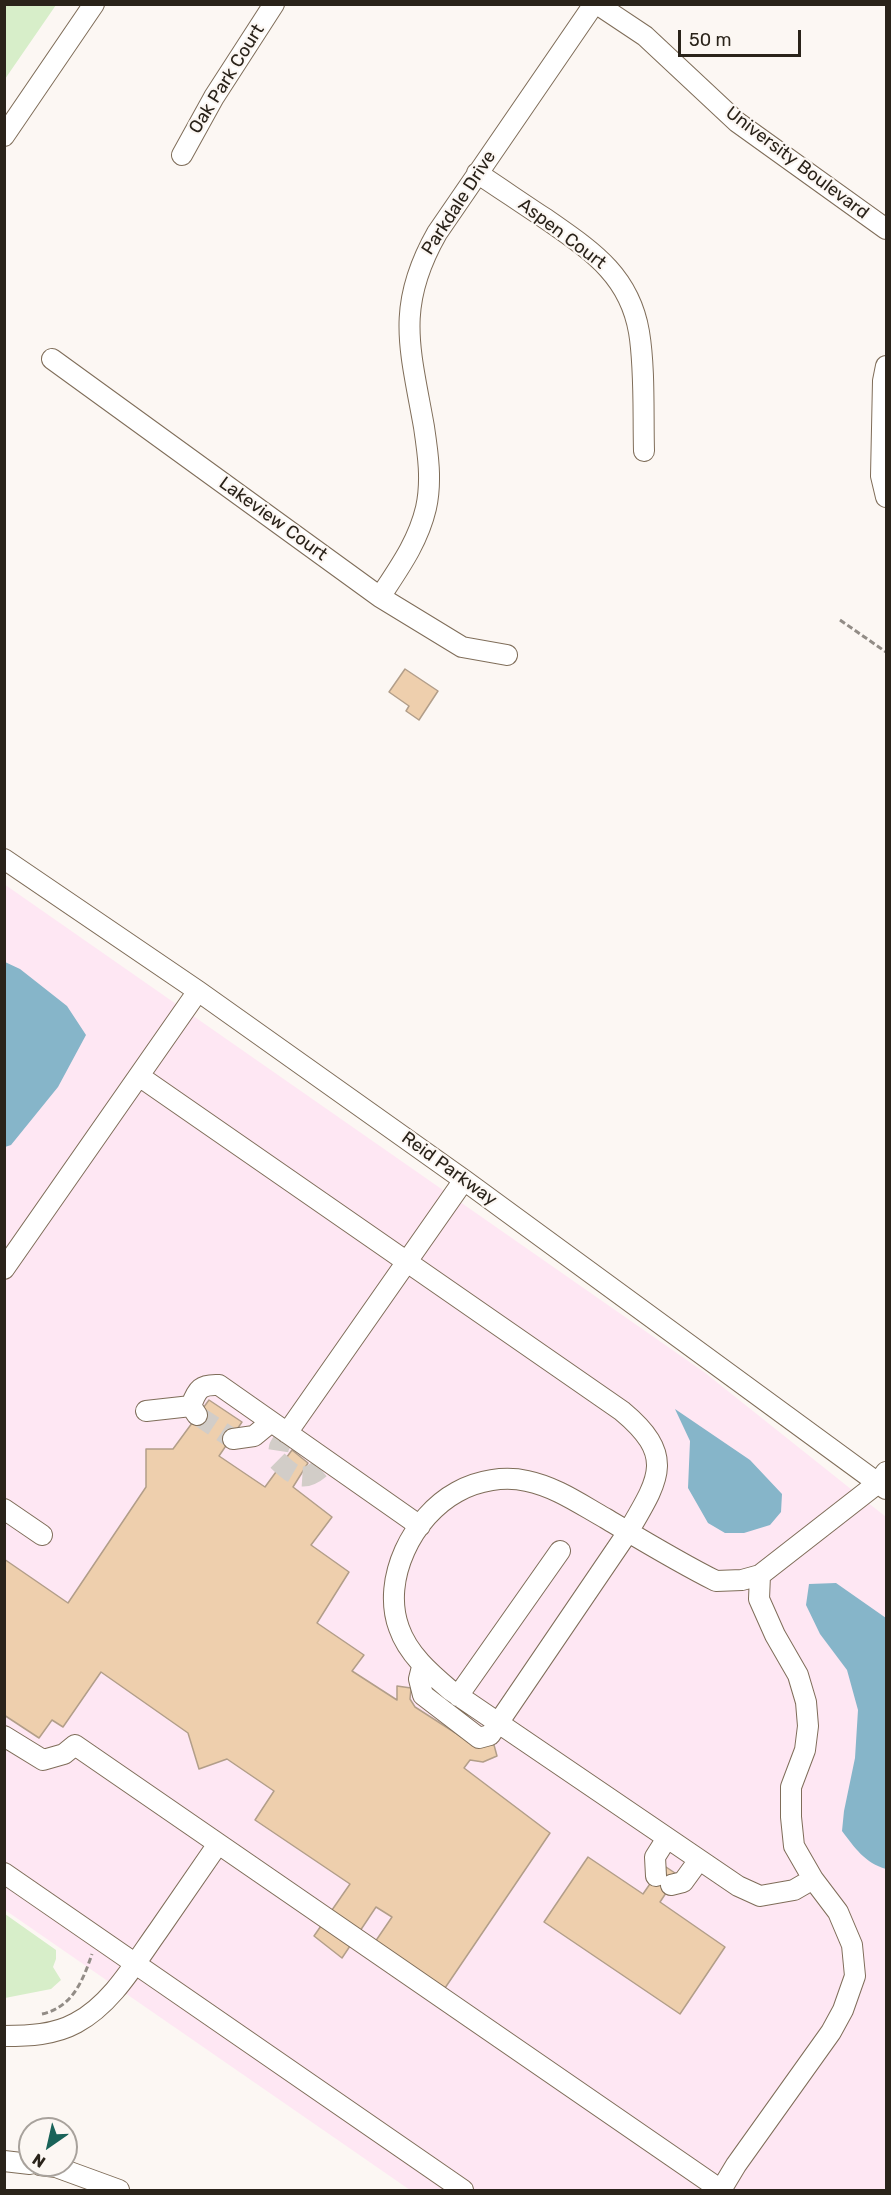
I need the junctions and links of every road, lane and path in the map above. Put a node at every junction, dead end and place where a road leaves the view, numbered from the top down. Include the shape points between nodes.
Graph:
1 (94, 4) edge
2 (274, 4) edge
3 (595, 4) edge
4 (4, 135) edge
5 (182, 155) dead end
6 (477, 173) junction
7 (886, 229) edge
8 (52, 359) dead end
9 (886, 366) edge
10 (644, 451) dead end
11 (886, 497) edge
12 (380, 597) junction
13 (840, 620) dead end
14 (886, 652) edge
15 (507, 655) dead end
16 (4, 859) edge
17 (198, 991) junction
18 (139, 1076) junction
19 (464, 1180) junction
20 (406, 1261) junction
21 (4, 1269) edge
22 (146, 1411) dead end
23 (279, 1428) junction
24 (233, 1439) tunnel mouth
25 (884, 1481) edge
26 (4, 1509) edge
27 (420, 1526) junction
28 (628, 1532) junction
29 (42, 1535) dead end
30 (560, 1551) dead end
31 (760, 1575) junction
32 (422, 1667) junction
33 (458, 1696) junction
34 (497, 1722) junction
35 (4, 1736) edge
36 (667, 1838) junction
37 (218, 1844) junction
38 (699, 1860) junction
39 (4, 1873) edge
40 (813, 1879) junction
41 (98, 1938) junction
42 (135, 1963) junction
43 (41, 2014) dead end
44 (4, 2036) edge
45 (78, 2175) edge
46 (118, 2190) edge
47 (463, 2190) edge

1 - 4 street
2 - 5 street, Oak Park Court
3 - 6 street, Parkdale Drive
3 - 7 street, University Boulevard via 645,36 737,122
6 - 10 street, Aspen Court via 596,254 624,289 639,332
6 - 12 street, Parkdale Drive via 423,256 411,297 409,346 429,456 429,483 419,531 409,554
8 - 12 street, Lakeview Court
9 - 11 street via 882,381 881,476
12 - 15 street, Lakeview Court via 462,647
13 - 14 path
16 - 17 street, Reid Parkway
17 - 18 street
17 - 19 street, Reid Parkway
18 - 20 street
18 - 21 street
19 - 20 street
19 - 25 street, Reid Parkway
20 - 23 street
20 - 28 street via 638,1424 650,1440 657,1460 657,1479
22 - 23 street via 194,1411 196,1393 206,1384 219,1385
23 - 24 street
23 - 27 street
25 - 31 street
26 - 29 street
27 - 28 street via 457,1491 494,1479 527,1481 559,1492
27 - 32 street via 399,1565 393,1597 399,1629
28 - 31 street via 716,1581
28 - 34 street
30 - 33 street
31 - 40 street via 759,1599 798,1675 806,1702 805,1750 790,1787 791,1817 794,1846
32 - 33 street
32 - 34 street via 419,1679 423,1695 479,1737 490,1735
33 - 34 street
34 - 36 street
35 - 37 street via 43,1760 64,1754 75,1745
36 - 38 street
36 - 38 street via 655,1857 663,1880 683,1882
37 - 40 street via 721,2190 831,2032 855,1976 852,1945 838,1912
37 - 42 street
38 - 40 street via 760,1896 794,1890
39 - 41 street
41 - 42 street
41 - 43 path via 75,1992 66,2004
42 - 44 street via 114,1991 78,2022 59,2031
42 - 47 street
45 - 46 street

